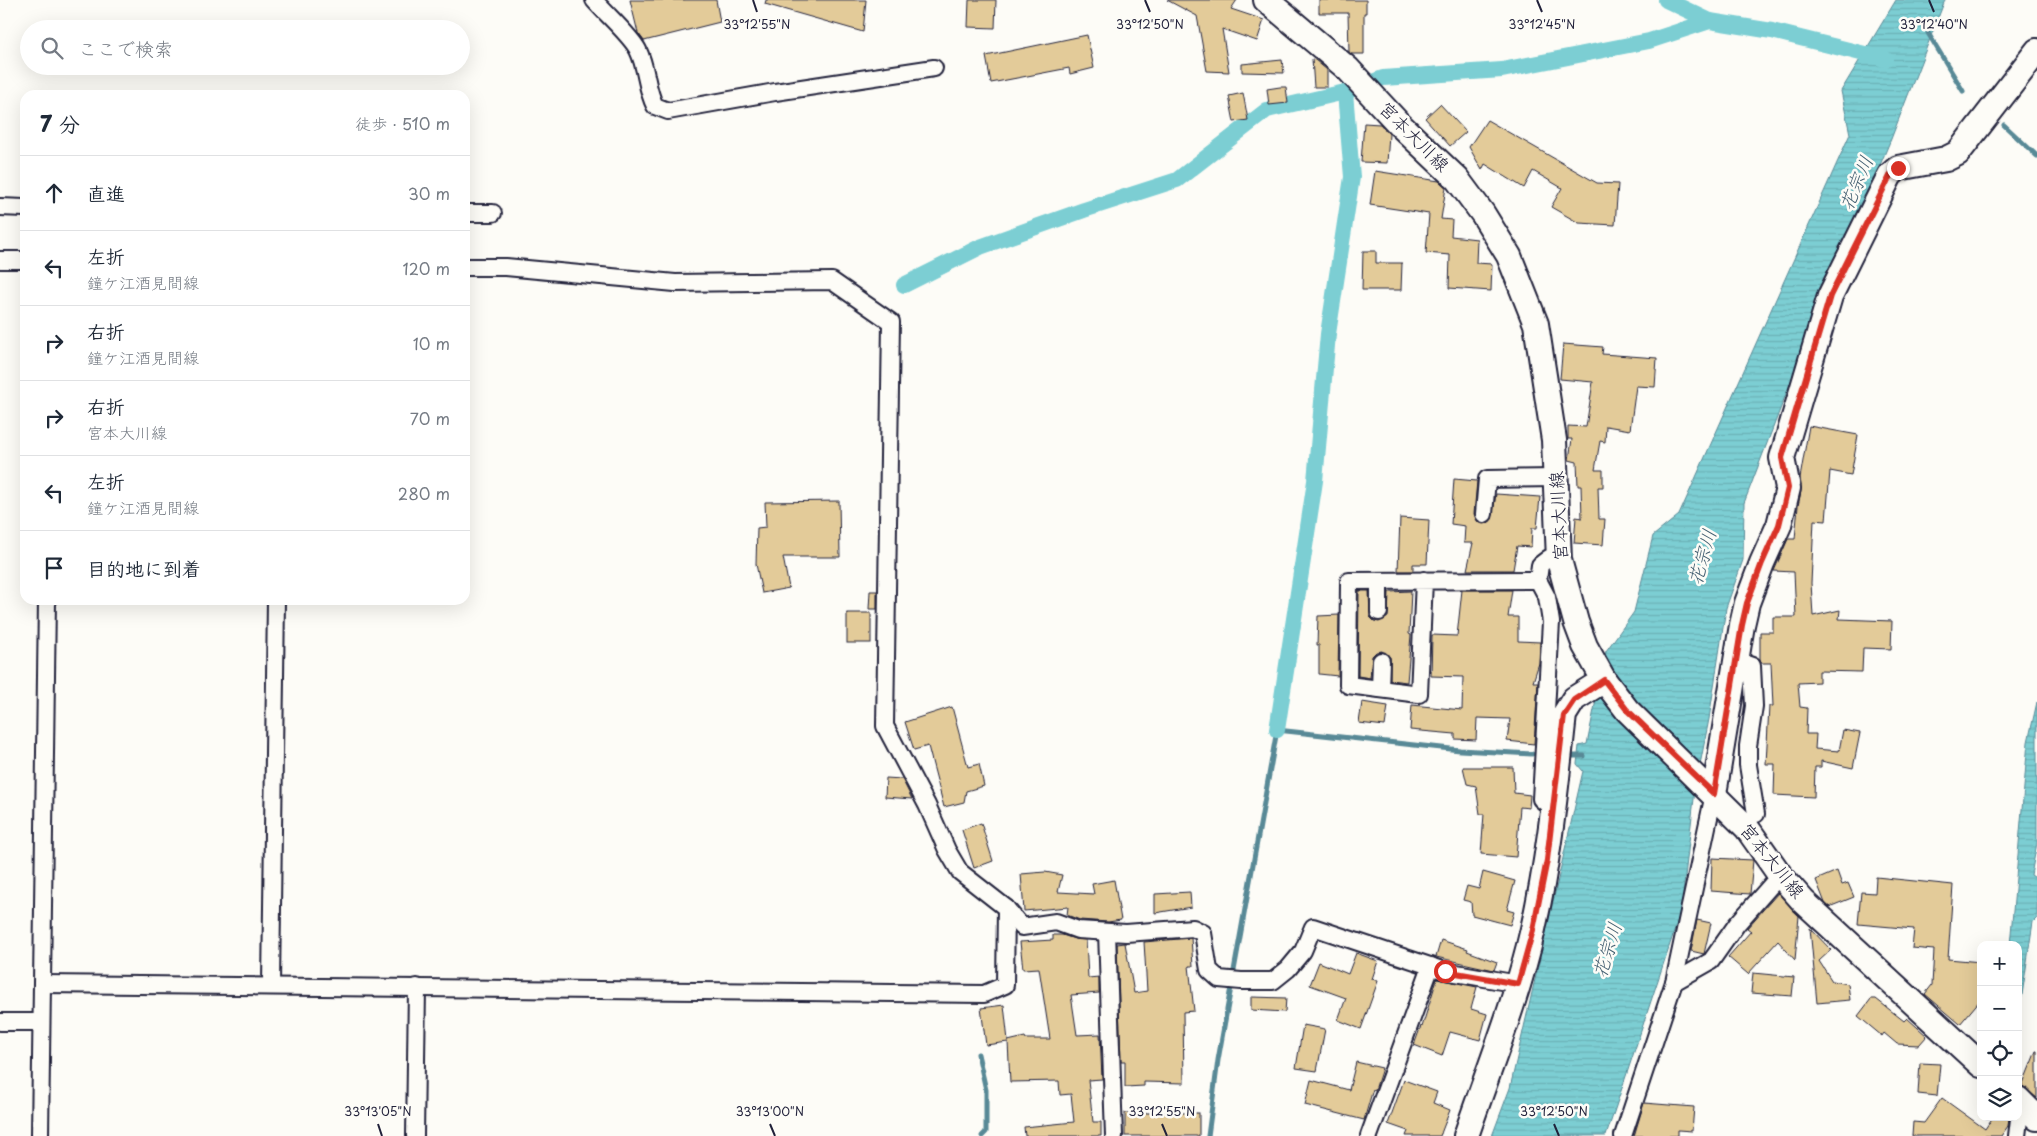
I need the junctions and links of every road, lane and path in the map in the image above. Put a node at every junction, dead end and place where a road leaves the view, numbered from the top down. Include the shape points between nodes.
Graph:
1 (594, 0) edge
2 (1266, 0) edge
3 (2037, 51) edge
4 (934, 68) dead end
5 (0, 208) edge
6 (20, 208) edge
7 (470, 213) edge
8 (494, 214) dead end
9 (0, 260) edge
10 (20, 260) edge
11 (470, 267) edge
12 (1557, 478) junction
13 (1484, 514) dead end
14 (1559, 560) junction
15 (1424, 580) junction
16 (1538, 580) junction
17 (1379, 581) junction
18 (47, 605) edge
19 (276, 605) edge
20 (1379, 612) dead end
21 (1735, 660) junction
22 (1380, 661) dead end
23 (1598, 678) junction
24 (1380, 689) junction
25 (1709, 790) junction
26 (1554, 810) junction
27 (1756, 814) dead end
28 (1780, 875) junction
29 (1006, 908) junction
30 (1107, 932) junction
31 (1431, 966) junction
32 (1674, 982) junction
33 (42, 984) junction
34 (1518, 984) junction
35 (272, 985) junction
36 (417, 987) junction
37 (0, 1022) edge
38 (41, 1022) junction
39 (1977, 1061) edge
40 (2025, 1106) edge
41 (40, 1136) edge
42 (415, 1136) edge
43 (1114, 1136) edge
44 (1369, 1136) edge
45 (1466, 1136) edge
46 (1623, 1136) edge
47 (2017, 1136) edge

1 - 4 street via 638,49 651,98 655,106 668,111
2 - 12 main road, 宮本大川線 via 1348,69 1457,179 1509,256 1536,324
3 - 21 main road via 1958,153 1946,159 1898,168 1890,176 1845,262 1830,296 1782,458 1788,488 1779,525 1747,603
5 - 6 street
7 - 8 street
9 - 10 street
11 - 29 street via 506,267 675,283 832,281 891,322 885,726 960,872
12 - 13 street via 1487,479
12 - 14 main road, 宮本大川線
14 - 16 street via 1549,558 1540,565
14 - 23 main road, 宮本大川線 via 1576,622
15 - 16 street
15 - 17 street
15 - 24 street via 1419,694
16 - 26 street via 1547,597 1552,622 1541,799
17 - 20 street
17 - 24 street via 1348,581 1348,685
18 - 33 street
19 - 35 street
21 - 25 main road
21 - 27 street via 1752,666 1754,706 1748,765
22 - 24 street
23 - 25 main road, 宮本大川線
23 - 26 main road via 1574,700 1564,715
25 - 28 main road, 宮本大川線 via 1747,828
25 - 32 street
26 - 34 main road via 1533,930
28 - 32 street via 1736,924 1711,961
28 - 39 main road, 宮本大川線 via 1803,901
29 - 30 street via 1022,927 1056,922 1078,930
29 - 36 street via 1005,985 984,994
30 - 31 street via 1193,928 1202,933 1209,970 1219,979 1273,982 1303,951 1313,927
30 - 43 street
31 - 34 street
31 - 44 street
32 - 46 street
33 - 35 street
33 - 38 street
34 - 45 main road
35 - 36 street
36 - 42 street
37 - 38 street
38 - 41 street
40 - 47 street

